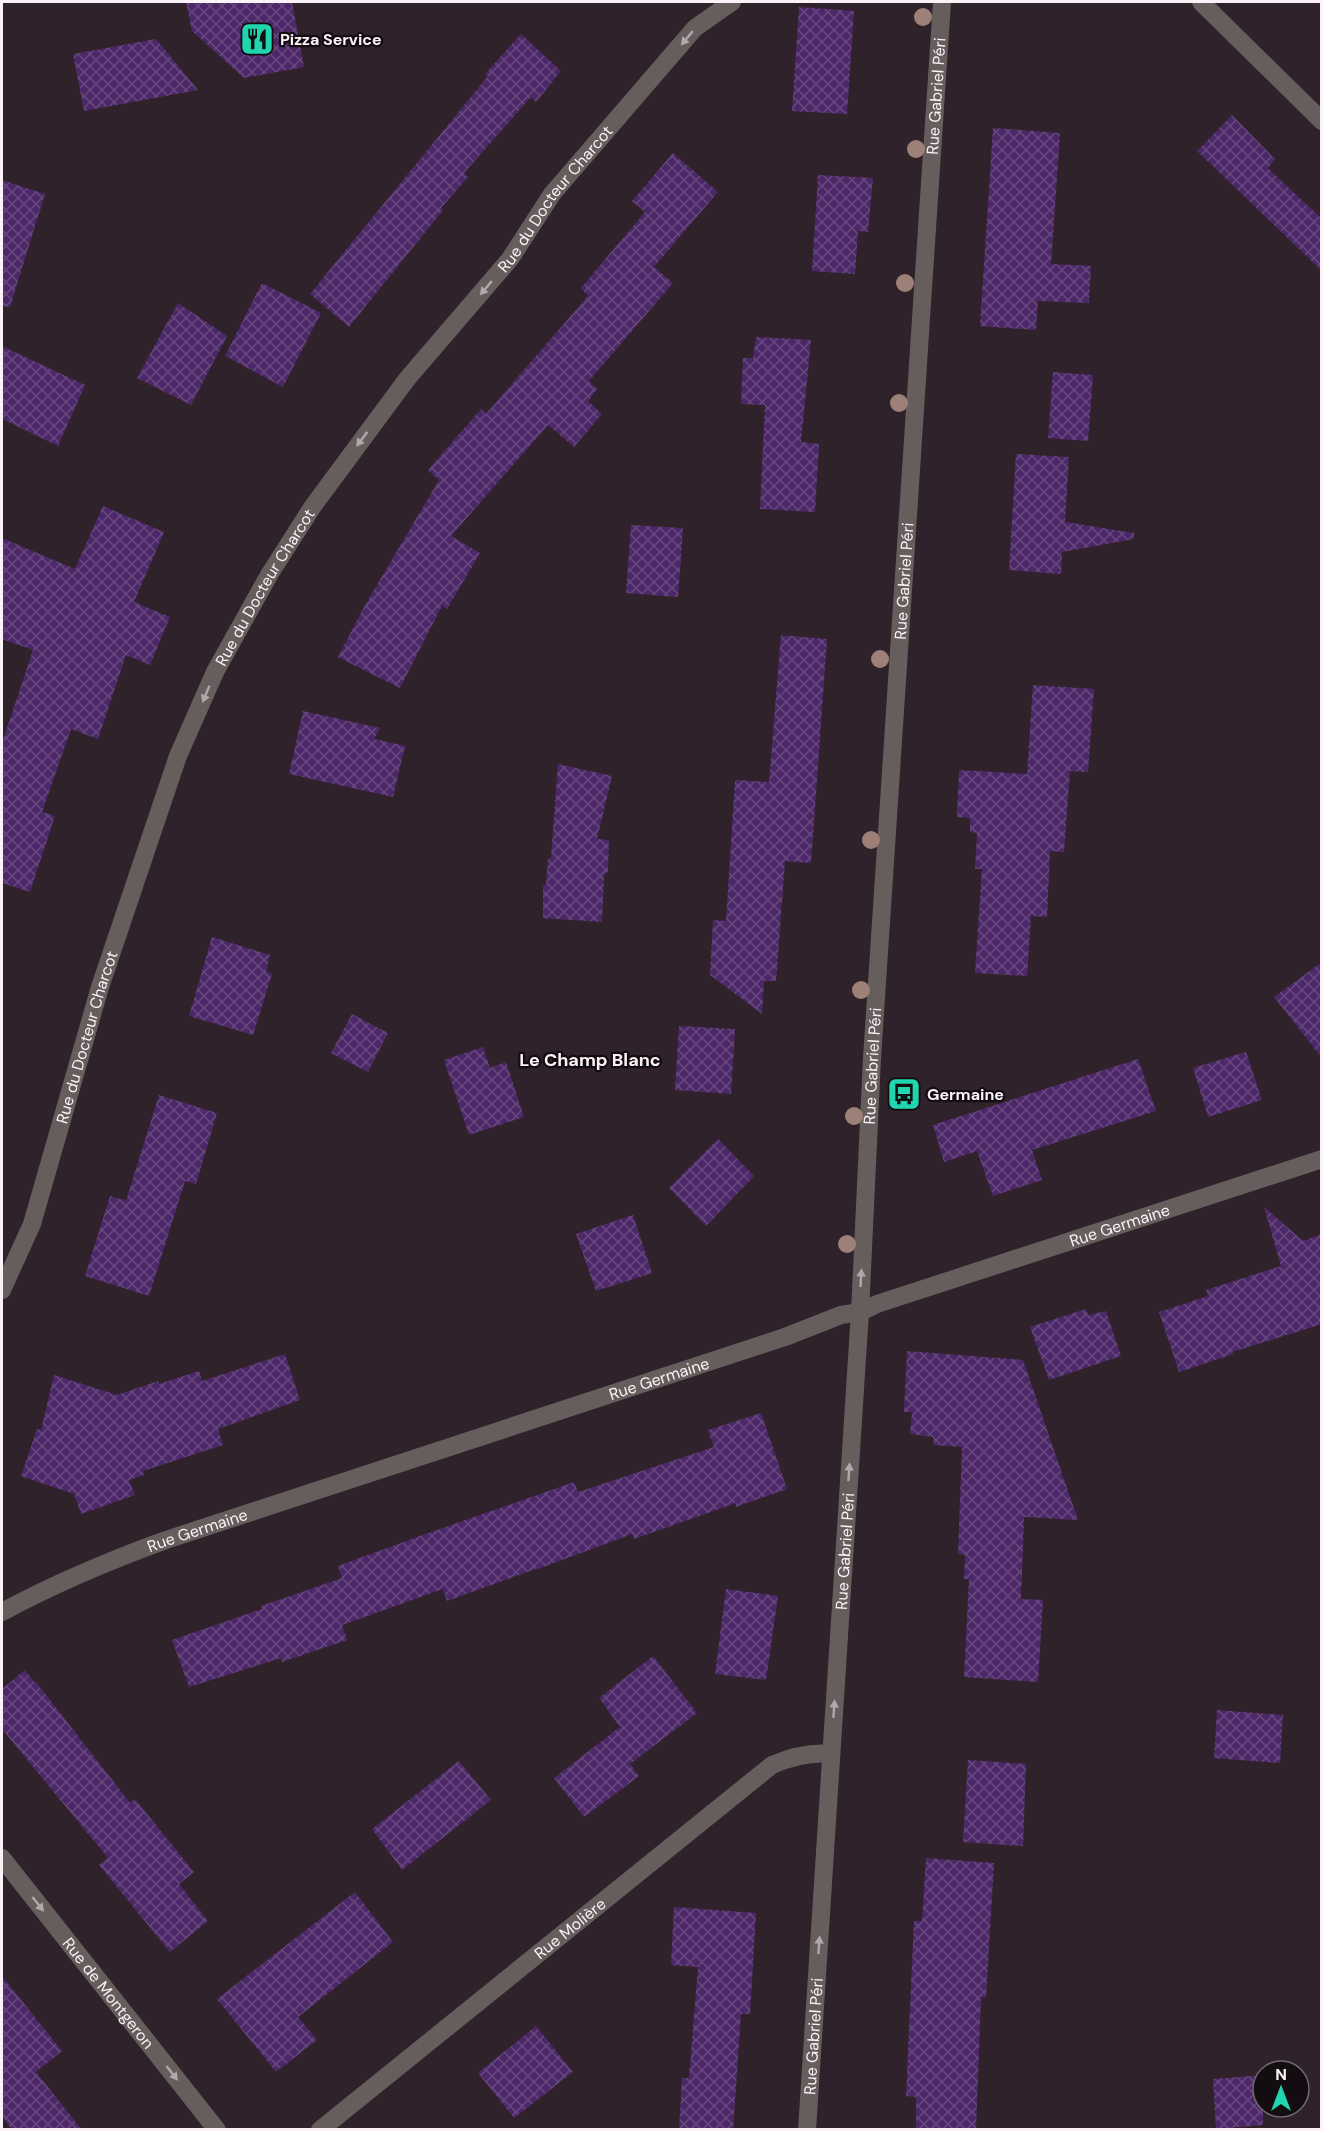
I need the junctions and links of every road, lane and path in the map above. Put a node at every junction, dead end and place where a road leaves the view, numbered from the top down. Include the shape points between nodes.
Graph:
1 (732, 2) edge
2 (942, 2) edge
3 (1202, 2) edge
4 (1322, 120) edge
5 (1322, 1159) edge
6 (2, 1290) edge
7 (860, 1312) junction
8 (2, 1612) edge
9 (831, 1754) junction
10 (2, 1858) edge
11 (217, 2130) edge
12 (320, 2130) edge
13 (807, 2130) edge

1 -> 6 street, Rue du Docteur Charcot via 695,28 552,194 510,259 407,380 312,506 264,585 215,672 178,756 100,987 32,1224
7 -> 2 street, Rue Gabriel Péri via 873,1046
3 - 4 street
5 - 7 street, Rue Germaine
7 - 8 street, Rue Germaine via 104,1562
9 -> 7 street, Rue Gabriel Péri
9 - 12 street, Rue Molière via 792,1757 772,1765
13 -> 9 street, Rue Gabriel Péri
10 -> 11 street, Rue de Montgeron

